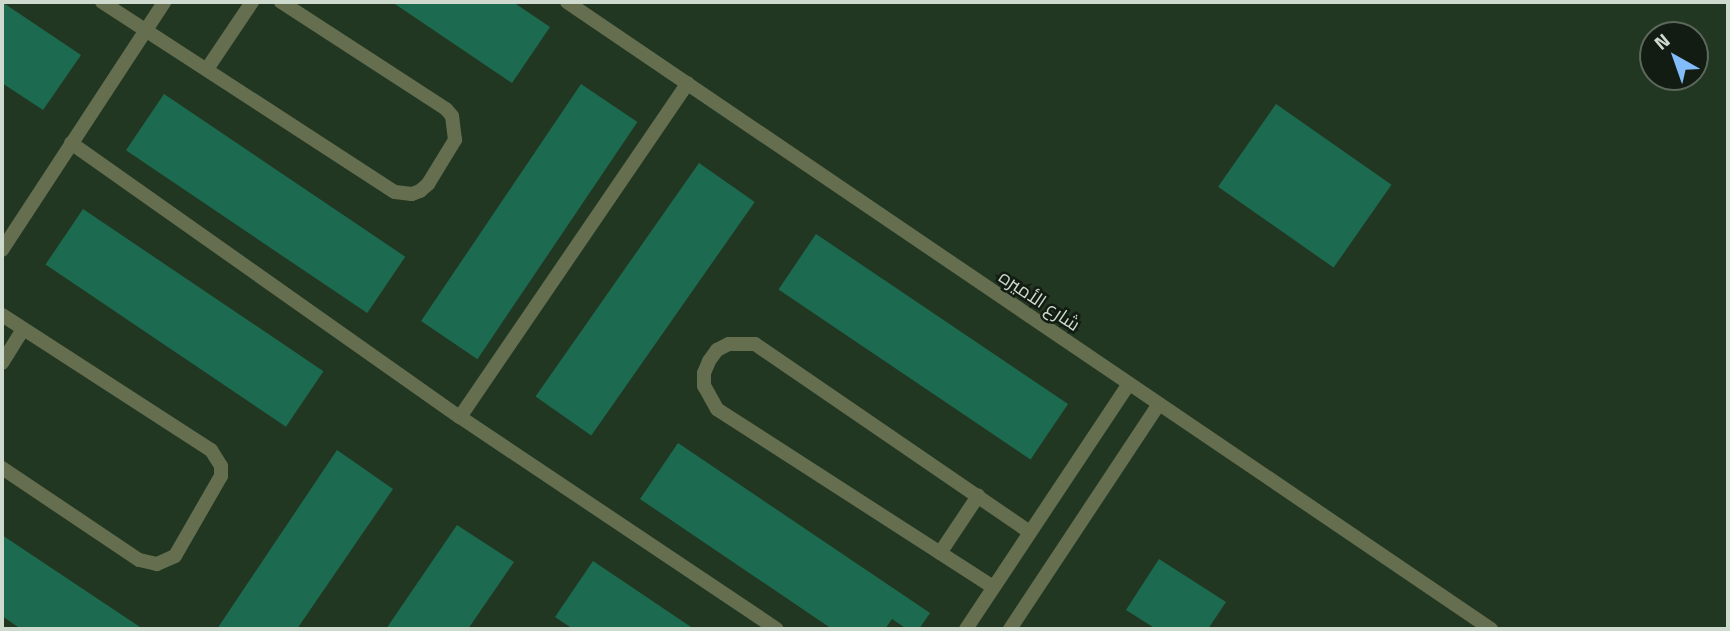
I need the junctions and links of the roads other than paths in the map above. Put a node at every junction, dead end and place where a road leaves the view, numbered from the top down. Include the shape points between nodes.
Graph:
1 (102, 2) edge
2 (164, 2) edge
3 (252, 2) edge
4 (281, 2) edge
5 (567, 2) edge
6 (146, 29) junction
7 (207, 69) junction
8 (688, 83) junction
9 (71, 143) junction
10 (2, 250) edge
11 (2, 315) edge
12 (23, 329) junction
13 (2, 363) edge
14 (1129, 384) junction
15 (1159, 404) junction
16 (460, 417) junction
17 (2, 468) edge
18 (978, 496) junction
19 (1030, 532) junction
20 (940, 553) junction
21 (993, 587) junction
22 (776, 629) edge
23 (966, 629) edge
24 (1010, 629) edge
25 (1491, 629) edge

1 - 6 street
2 - 6 street
3 - 7 street
4 - 7 street via 446,108 455,125 455,141 428,184 412,194 395,192
5 - 8 street, شارع الأميره
6 - 7 street
6 - 9 street
8 - 14 street, شارع الأميره
8 - 16 street
9 - 10 street
9 - 16 street
11 - 12 street
12 - 13 street
12 - 17 street via 211,450 221,466 221,476 175,556 157,564 139,559
14 - 15 street, شارع الأميره
14 - 19 street
15 - 24 street
15 - 25 street, شارع الأميره
16 - 22 street
18 - 19 street
18 - 20 street
18 - 20 street via 755,344 729,344 709,361 704,386 717,409
19 - 21 street
20 - 21 street
21 - 23 street

